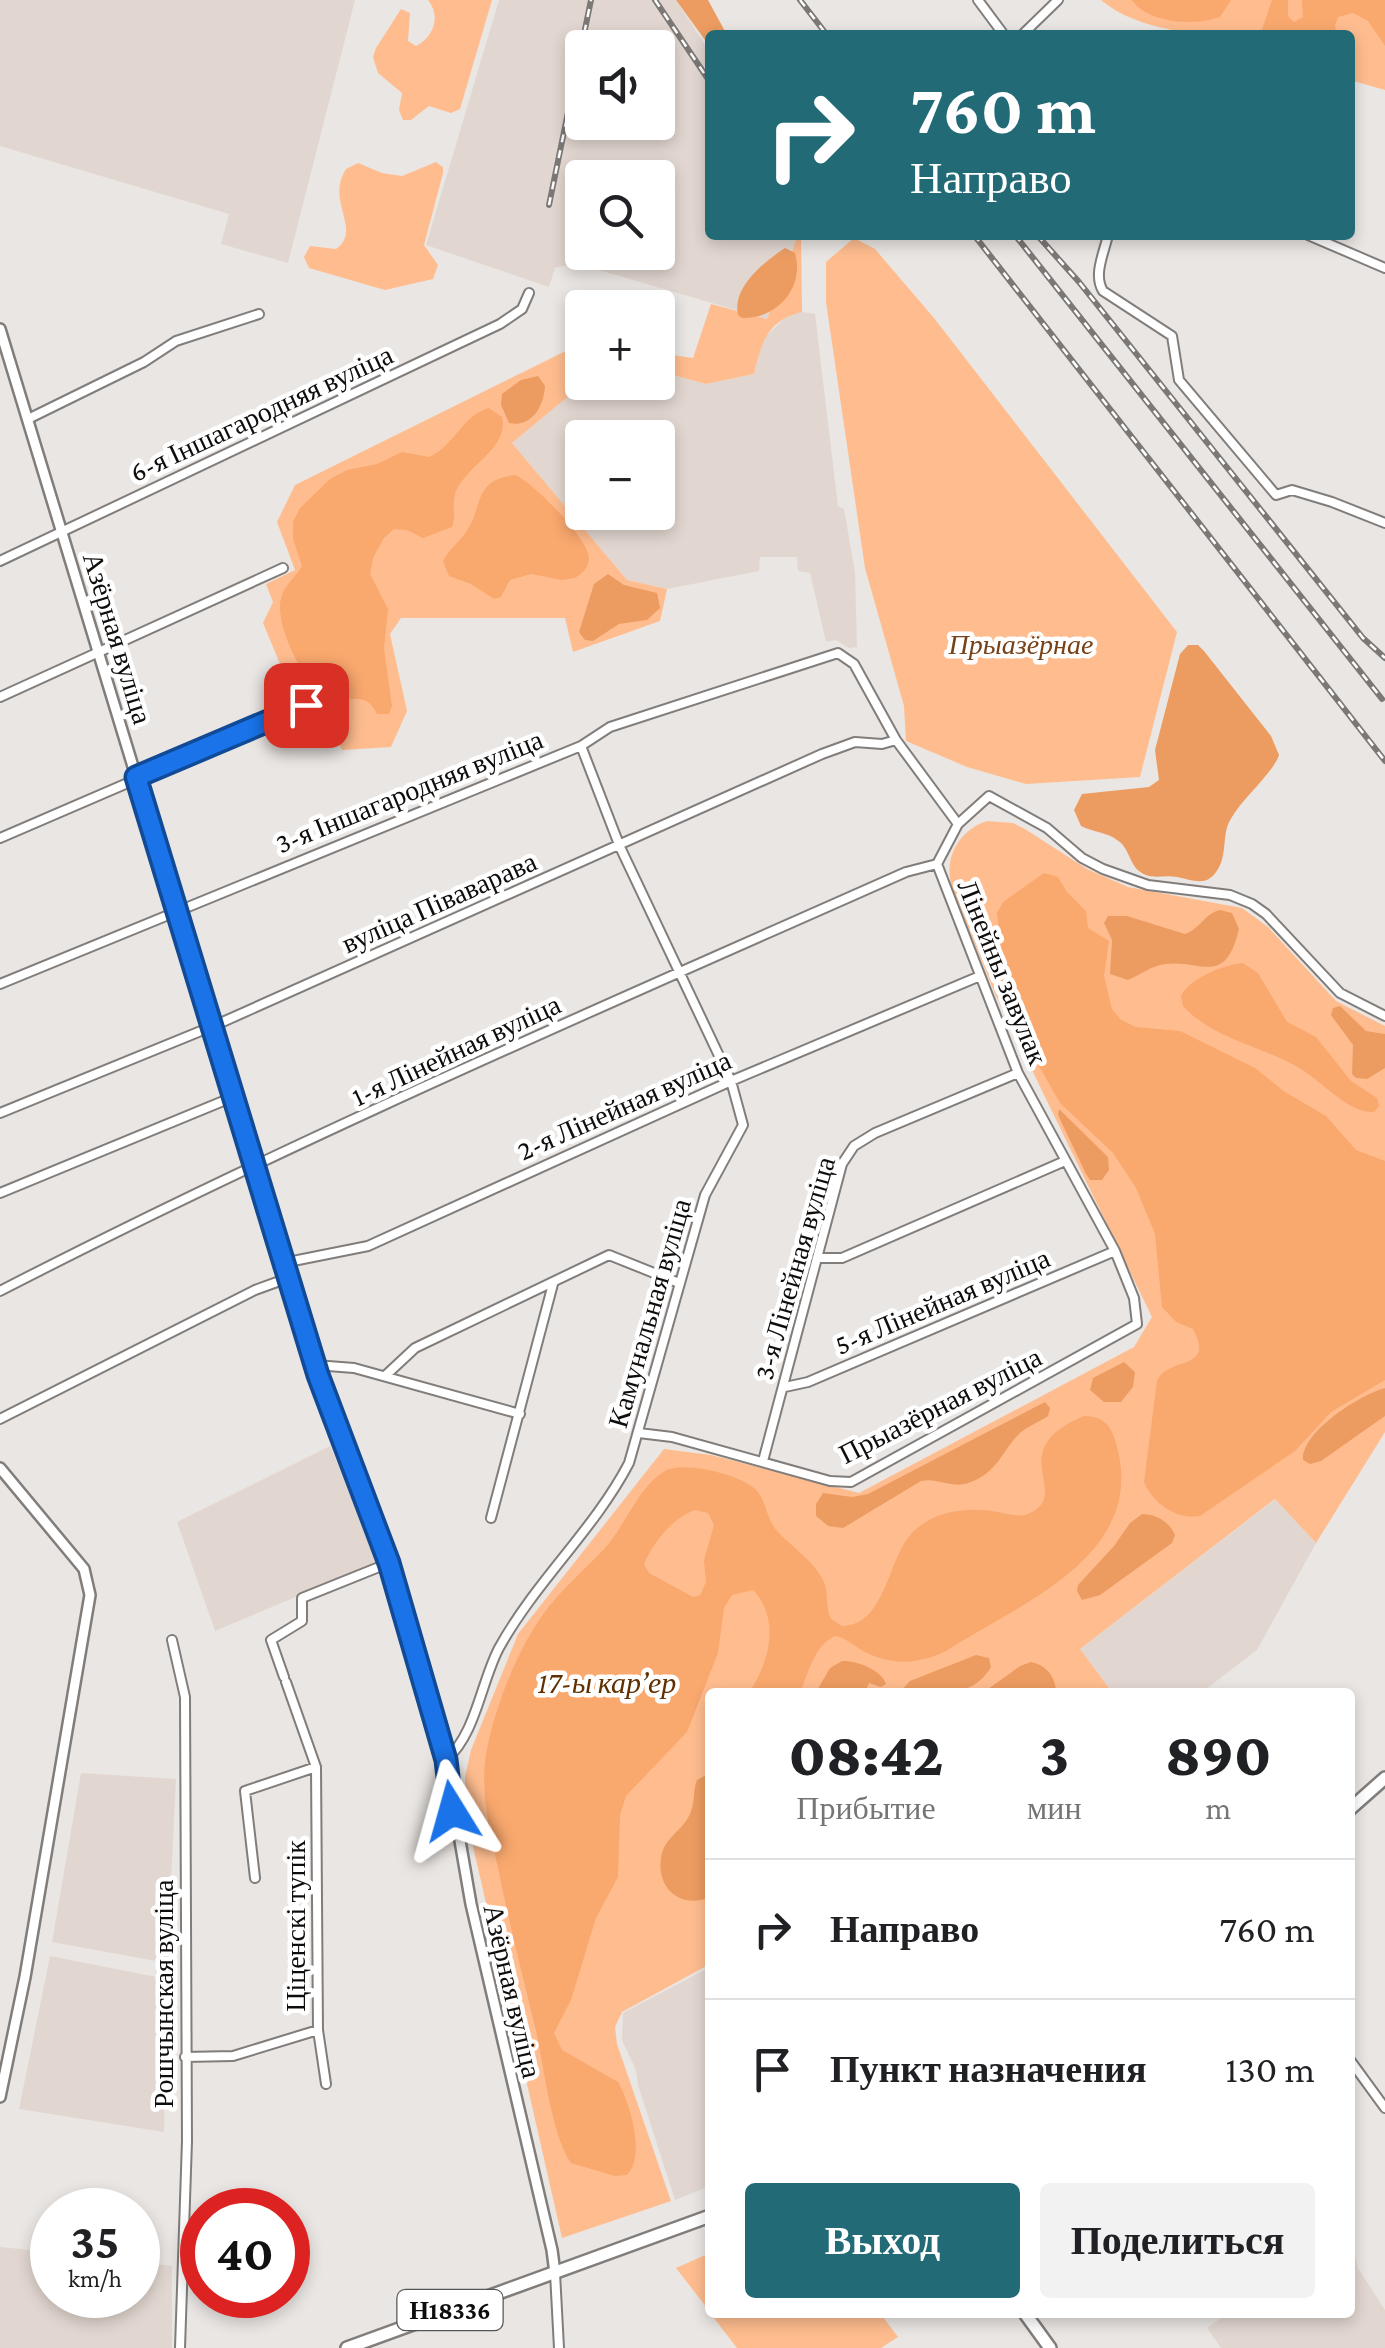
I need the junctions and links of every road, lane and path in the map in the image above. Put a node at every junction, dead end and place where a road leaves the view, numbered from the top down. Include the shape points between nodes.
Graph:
1 (978, 0) edge
2 (1058, 0) edge
3 (1000, 30) edge
4 (1027, 30) edge
5 (1107, 240) edge
6 (1320, 240) edge
7 (1385, 268) edge
8 (529, 293) dead end
9 (259, 314) dead end
10 (0, 328) edge
11 (28, 419) junction
12 (1385, 523) edge
13 (63, 532) junction
14 (0, 561) edge
15 (283, 568) dead end
16 (99, 653) junction
17 (0, 697) edge
18 (306, 705) dead end
19 (896, 740) junction
20 (581, 746) junction
21 (136, 777) junction
22 (958, 824) junction
23 (0, 838) edge
24 (620, 846) junction
25 (936, 864) junction
26 (177, 910) junction
27 (678, 973) junction
28 (980, 976) junction
29 (0, 984) edge
30 (1385, 1016) edge
31 (212, 1026) junction
32 (1018, 1074) junction
33 (731, 1080) junction
34 (233, 1097) junction
35 (0, 1113) edge
36 (1065, 1161) junction
37 (254, 1166) junction
38 (0, 1193) edge
39 (1114, 1251) junction
40 (817, 1258) junction
41 (283, 1262) junction
42 (288, 1278) junction
43 (679, 1283) junction
44 (553, 1284) junction
45 (0, 1291) edge
46 (1138, 1324) joint
47 (315, 1365) junction
48 (384, 1376) junction
49 (785, 1387) junction
50 (520, 1414) junction
51 (0, 1419) edge
52 (638, 1433) junction
53 (763, 1461) junction
54 (0, 1468) edge
55 (491, 1518) dead end
56 (389, 1563) junction
57 (172, 1640) dead end
58 (446, 1760) junction
59 (316, 1766) junction
60 (1382, 1785) edge
61 (1355, 1806) edge
62 (255, 1878) dead end
63 (318, 2030) junction
64 (186, 2057) junction
65 (1355, 2067) edge
66 (326, 2084) dead end
67 (0, 2098) edge
68 (1385, 2108) edge
69 (705, 2218) edge
70 (554, 2274) junction
71 (1028, 2318) edge
72 (180, 2348) edge
73 (346, 2348) edge
74 (560, 2348) edge
75 (1050, 2348) edge

1 - 3 street
2 - 4 street
5 - 12 street via 1099,285 1172,336 1179,380 1276,495 1292,490
6 - 7 street
8 - 13 street, 6-я Іншагародняя вуліца via 522,308 500,324
9 - 11 street via 176,341
10 - 11 street, Азёрная вуліца
11 - 13 street, Азёрная вуліца
13 - 14 street, 6-я Іншагародняя вуліца
13 - 16 street, Азёрная вуліца
15 - 16 street
16 - 17 street
16 - 21 street, Азёрная вуліца
18 - 21 street
19 - 20 street, 3-я Іншагародняя вуліца via 854,664 838,653 610,728
19 - 22 street
19 - 24 street, вуліца Піваварава via 856,742 822,754
20 - 24 street, Камунальная вуліца
20 - 26 street, 3-я Іншагародняя вуліца
21 - 23 street
21 - 26 street, Азёрная вуліца
22 - 25 street, Лінейны завулак
22 - 30 street via 989,796 1103,869 1148,885 1242,899 1266,914 1340,993
24 - 27 street, Камунальная вуліца
24 - 31 street, вуліца Піваварава
25 - 27 street, 1-я Лінейная вуліца
25 - 28 street, Лінейны завулак
26 - 29 street, 3-я Іншагародняя вуліца
26 - 31 street, Азёрная вуліца
27 - 33 street, Камунальная вуліца
27 - 37 street, 1-я Лінейная вуліца
28 - 32 street, Лінейны завулак
28 - 33 street, 2-я Лінейная вуліца
31 - 34 street, Азёрная вуліца
31 - 35 street, вуліца Піваварава
32 - 36 street, Лінейны завулак
32 - 40 street, 3-я Лінейная вуліца via 854,1146 842,1164
33 - 41 street, 2-я Лінейная вуліца via 368,1246
33 - 43 street, Камунальная вуліца via 743,1125 706,1195
34 - 37 street, Азёрная вуліца
34 - 38 street
36 - 39 street, Лінейны завулак
36 - 40 street via 842,1258
37 - 41 street, Азёрная вуліца
37 - 45 street, 1-я Лінейная вуліца
39 - 46 street, Лінейны завулак
39 - 49 street, 5-я Лінейная вуліца
40 - 49 street, 3-я Лінейная вуліца
41 - 42 street, Азёрная вуліца
42 - 47 street, Азёрная вуліца
42 - 51 street
43 - 44 street via 609,1254
43 - 52 street, Камунальная вуліца
44 - 48 street via 414,1348
44 - 50 street
46 - 53 street, Прыазёрная вуліца via 852,1482
47 - 48 street
47 - 56 street, Азёрная вуліца
48 - 50 street
49 - 53 street, 3-я Лінейная вуліца
50 - 55 street
52 - 53 street, Прыазёрная вуліца
52 - 58 street, Камунальная вуліца via 613,1493 516,1618 460,1745
54 - 67 street via 84,1569 90,1595
56 - 58 street, Азёрная вуліца
56 - 59 street, Ціценскі тупік via 302,1598 302,1622 272,1640
57 - 64 street, Рошчынская вуліца via 185,1697
58 - 70 street, Азёрная вуліца via 471,1904
59 - 62 street via 245,1790
59 - 63 street, Ціценскі тупік
60 - 61 main road
63 - 64 street via 233,2056
63 - 66 street, Ціценскі тупік
64 - 72 street, Рошчынская вуліца
65 - 68 street
69 - 70 main road, Н18336
70 - 73 main road, Н18336
70 - 74 street, Азёрная вуліца
71 - 75 main road

